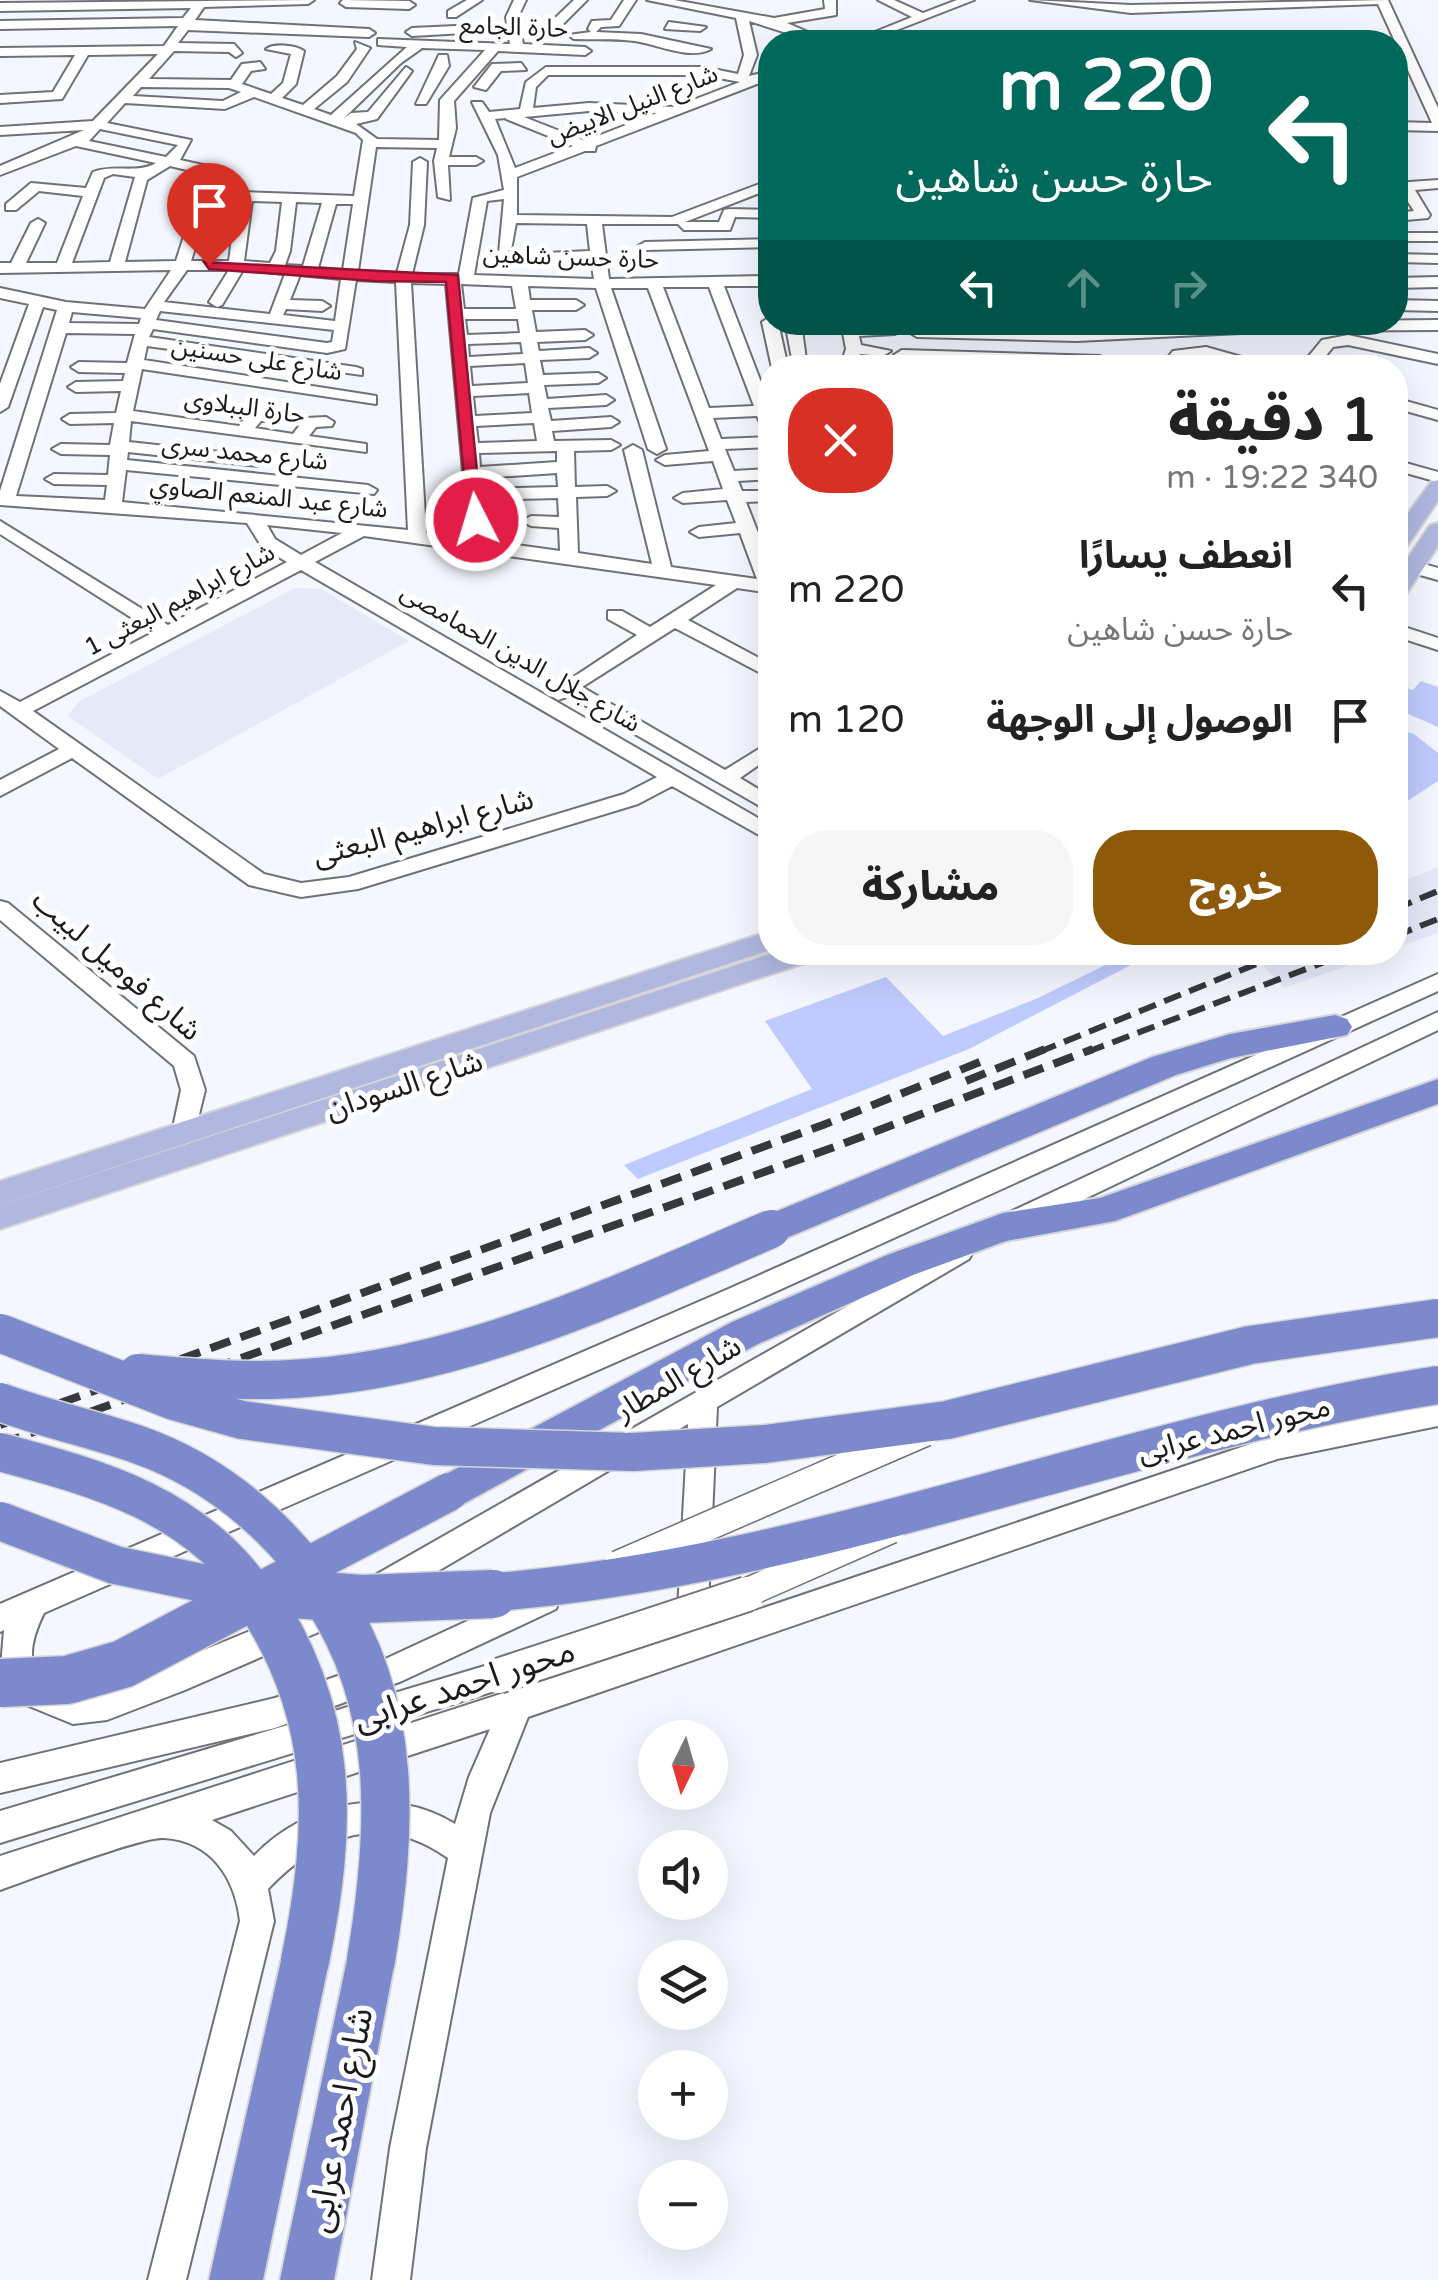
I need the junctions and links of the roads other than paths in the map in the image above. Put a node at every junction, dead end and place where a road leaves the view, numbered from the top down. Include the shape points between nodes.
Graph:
1 (308, 0) edge
2 (476, 0) edge
3 (520, 0) edge
4 (580, 0) edge
5 (630, 0) edge
6 (656, 0) edge
7 (806, 0) edge
8 (830, 0) edge
9 (884, 0) edge
10 (968, 0) edge
11 (988, 0) edge
12 (1036, 0) edge
13 (1381, 0) edge
14 (201, 2) edge
15 (377, 2) edge
16 (409, 2) edge
17 (47, 3) edge
18 (1213, 3) edge
19 (135, 4) junction
20 (280, 6) edge
21 (709, 6) edge
22 (0, 7) edge
23 (549, 8) dead end
24 (452, 14) dead end
25 (815, 14) junction
26 (353, 15) edge
27 (741, 15) junction
28 (923, 17) junction
29 (127, 22) junction
30 (773, 22) junction
31 (317, 23) dead end
32 (189, 24) junction
33 (0, 25) edge
34 (389, 26) dead end
35 (669, 26) dead end
36 (287, 27) junction
37 (700, 27) junction
38 (794, 30) edge
39 (888, 30) edge
40 (908, 30) edge
41 (1396, 30) edge
42 (574, 34) dead end
43 (242, 35) dead end
44 (0, 36) edge
45 (38, 36) junction
46 (553, 37) junction
47 (69, 38) dead end
48 (591, 40) junction
49 (415, 44) junction
50 (84, 45) junction
51 (170, 48) junction
52 (494, 48) junction
53 (517, 48) junction
54 (616, 50) junction
55 (359, 51) junction
56 (0, 52) edge
57 (236, 53) dead end
58 (1408, 56) edge
59 (383, 57) junction
60 (293, 58) junction
61 (442, 58) dead end
62 (704, 60) junction
63 (648, 61) junction
64 (217, 62) dead end
65 (1411, 62) joint
66 (0, 67) edge
67 (521, 67) dead end
68 (472, 69) junction
69 (592, 70) junction
70 (492, 71) junction
71 (758, 76) edge
72 (758, 79) edge
73 (275, 80) dead end
74 (291, 80) junction
75 (758, 81) edge
76 (138, 83) junction
77 (157, 84) junction
78 (234, 85) junction
79 (577, 85) dead end
80 (0, 87) edge
81 (668, 89) junction
82 (253, 92) junction
83 (450, 94) junction
84 (24, 98) junction
85 (0, 99) edge
86 (124, 99) junction
87 (274, 99) junction
88 (155, 102) junction
89 (609, 106) junction
90 (305, 110) junction
91 (527, 111) junction
92 (476, 112) junction
93 (681, 112) junction
94 (506, 114) junction
95 (341, 123) junction
96 (1438, 124) edge
97 (98, 125) junction
98 (1408, 125) edge
99 (53, 126) junction
100 (3, 134) edge
101 (369, 140) junction
102 (71, 144) junction
103 (444, 144) junction
104 (588, 148) junction
105 (441, 161) junction
106 (476, 161) dead end
107 (420, 162) dead end
108 (164, 164) junction
109 (0, 171) edge
110 (146, 174) junction
111 (511, 183) junction
112 (1438, 184) edge
113 (1408, 186) edge
114 (758, 189) edge
115 (90, 192) junction
116 (203, 194) junction
117 (1408, 195) edge
118 (246, 197) junction
119 (445, 197) dead end
120 (289, 198) junction
121 (330, 200) junction
122 (358, 200) junction
123 (47, 207) dead end
124 (1408, 207) edge
125 (1419, 207) junction
126 (4, 208) edge
127 (758, 214) edge
128 (1408, 216) edge
129 (510, 219) junction
130 (594, 221) junction
131 (652, 222) junction
132 (38, 223) dead end
133 (1408, 237) edge
134 (1438, 237) edge
135 (450, 243) dead end
136 (758, 243) edge
137 (472, 244) junction
138 (645, 246) junction
139 (504, 250) dead end
140 (596, 256) junction
141 (546, 257) dead end
142 (1408, 258) edge
143 (1438, 259) edge
144 (238, 265) junction
145 (182, 266) junction
146 (8, 268) edge
147 (69, 268) junction
148 (276, 268) junction
149 (302, 270) junction
150 (346, 275) junction
151 (403, 278) junction
152 (460, 278) junction
153 (519, 280) junction
154 (1408, 282) edge
155 (1438, 282) edge
156 (715, 283) junction
157 (118, 284) junction
158 (602, 284) junction
159 (650, 284) junction
160 (0, 293) edge
161 (758, 298) edge
162 (218, 302) dead end
163 (52, 303) junction
164 (576, 305) dead end
165 (1408, 305) edge
166 (322, 306) dead end
167 (1438, 306) edge
168 (524, 309) junction
169 (456, 314) junction
170 (1408, 324) edge
171 (1438, 325) edge
172 (342, 326) junction
173 (60, 328) junction
174 (585, 334) dead end
175 (1057, 335) edge
176 (1099, 335) edge
177 (143, 336) junction
178 (1077, 336) junction
179 (528, 338) junction
180 (459, 340) junction
181 (87, 344) dead end
182 (589, 353) dead end
183 (1095, 355) edge
184 (1178, 355) edge
185 (1214, 355) edge
186 (1318, 355) edge
187 (532, 358) junction
188 (1438, 359) edge
189 (461, 362) junction
190 (79, 367) dead end
191 (356, 372) dead end
192 (758, 374) edge
193 (598, 378) dead end
194 (130, 386) junction
195 (76, 387) dead end
196 (464, 391) junction
197 (370, 400) dead end
198 (606, 400) dead end
199 (203, 404) dead end
200 (1408, 407) edge
201 (0, 408) edge
202 (704, 413) junction
203 (544, 415) junction
204 (1438, 415) edge
205 (123, 416) junction
206 (278, 416) dead end
207 (758, 416) edge
208 (70, 420) dead end
209 (326, 422) dead end
210 (467, 422) junction
211 (611, 422) dead end
212 (188, 424) junction
213 (244, 432) junction
214 (298, 439) junction
215 (758, 444) edge
216 (610, 445) dead end
217 (61, 448) dead end
218 (360, 448) dead end
219 (470, 448) junction
220 (633, 450) dead end
221 (717, 450) junction
222 (117, 460) junction
223 (566, 467) junction
224 (1408, 468) edge
225 (347, 471) dead end
226 (472, 473) junction
227 (1438, 476) edge
228 (54, 479) dead end
229 (758, 479) edge
230 (1438, 486) edge
231 (732, 489) junction
232 (368, 490) dead end
233 (607, 491) dead end
234 (567, 493) junction
235 (758, 494) edge
236 (474, 496) junction
237 (682, 498) dead end
238 (3, 500) edge
239 (113, 506) junction
240 (1408, 518) edge
241 (254, 519) junction
242 (531, 521) dead end
243 (568, 524) junction
244 (0, 526) edge
245 (746, 527) junction
246 (362, 530) junction
247 (1438, 530) edge
248 (698, 532) dead end
249 (417, 537) junction
250 (479, 545) junction
251 (569, 557) junction
252 (758, 558) edge
253 (304, 562) junction
254 (1414, 567) junction
255 (663, 570) junction
256 (1438, 574) edge
257 (1408, 576) edge
258 (735, 582) junction
259 (758, 585) edge
260 (614, 615) dead end
261 (674, 620) junction
262 (168, 633) junction
263 (1408, 634) edge
264 (651, 635) junction
265 (1438, 644) edge
266 (758, 666) edge
267 (568, 688) junction
268 (0, 698) edge
269 (545, 702) junction
270 (19, 711) junction
271 (72, 750) junction
272 (758, 756) edge
273 (672, 778) junction
274 (725, 779) junction
275 (0, 789) edge
276 (758, 798) edge
277 (758, 825) edge
278 (0, 908) edge
279 (758, 944) edge
280 (767, 965) edge
281 (1438, 982) edge
282 (1438, 1020) edge
283 (1335, 1027) junction
284 (1438, 1091) edge
285 (184, 1132) junction
286 (0, 1194) edge
287 (0, 1217) edge
288 (1003, 1227) junction
289 (1438, 1318) edge
290 (0, 1333) edge
291 (79, 1364) junction
292 (1438, 1384) edge
293 (704, 1400) junction
294 (0, 1402) edge
295 (1438, 1414) edge
296 (947, 1420) junction
297 (0, 1452) edge
298 (918, 1515) junction
299 (0, 1521) edge
300 (33, 1605) junction
301 (0, 1618) edge
302 (692, 1648) junction
303 (0, 1682) edge
304 (518, 1706) junction
305 (0, 1778) edge
306 (148, 1826) junction
307 (0, 1827) edge
308 (466, 1852) junction
309 (0, 1873) edge
310 (251, 1883) junction
311 (167, 2280) edge
312 (236, 2280) edge
313 (307, 2280) edge
314 (391, 2280) edge

1 - 20 street
2 - 24 street
2 - 49 street via 475,28
3 - 53 street via 512,18
4 - 46 street
5 - 48 street via 615,22 596,24
6 - 21 street
7 - 25 street
8 - 25 street via 834,10
9 - 28 street
10 - 28 street
11 - 40 street
12 - 18 street via 1109,9
13 - 18 street
13 - 41 street
14 - 19 street
14 - 20 street
14 - 32 street
15 - 16 street
15 - 26 street
16 - 49 street via 401,15 410,17 404,28
17 - 19 street
17 - 22 street
17 - 45 street
19 - 29 street
21 - 27 street
21 - 37 street
23 - 46 street
25 - 30 street
26 - 34 street
26 - 36 street
27 - 30 street via 756,12
27 - 71 street
28 - 39 street
29 - 32 street
29 - 45 street
30 - 38 street
31 - 36 street
32 - 36 street
32 - 51 street
33 - 45 street
35 - 37 street
36 - 43 street via 279,36
37 - 62 street
42 - 48 street
44 - 45 street
45 - 47 street
45 - 50 street
45 - 56 street
45 - 66 street via 28,66
46 - 48 street, حارة الجامع
46 - 53 street, حارة الجامع
48 - 54 street
49 - 52 street, حارة الجامع
49 - 59 street
49 - 59 street, حارة الجامع
49 - 95 street via 372,116
50 - 51 street
50 - 84 street via 58,96
51 - 57 street
51 - 64 street
51 - 76 street
52 - 53 street, حارة الجامع
52 - 68 street
54 - 62 street
54 - 63 street
54 - 69 street
54 - 89 street
55 - 59 street, حارة الجامع
55 - 60 street, حارة الجامع
55 - 90 street
58 - 65 street
59 - 95 street
60 - 74 street
60 - 78 street, حارة الجامع via 295,49 267,57 246,67
61 - 83 street via 423,98
62 - 63 street
62 - 72 street
62 - 81 street
63 - 81 street
65 - 96 street
67 - 70 street
68 - 70 street
68 - 83 street
69 - 79 street via 588,84
69 - 91 street via 536,75
70 - 92 street
73 - 74 street
74 - 87 street
75 - 93 street, شارع النيل الابيض
76 - 77 street
76 - 86 street
77 - 78 street
77 - 88 street
78 - 82 street
80 - 84 street
81 - 89 street
81 - 93 street
82 - 87 street
82 - 88 street via 228,104
83 - 92 street
83 - 92 street
84 - 85 street
84 - 99 street
84 - 100 street
86 - 88 street
86 - 97 street
87 - 90 street
89 - 91 street
90 - 95 street
91 - 94 street
92 - 94 street
92 - 103 street
92 - 111 street
93 - 104 street, شارع النيل الابيض
94 - 104 street
95 - 101 street
96 - 98 street
97 - 99 street
97 - 102 street
97 - 108 street via 186,143
99 - 100 street
100 - 102 street
101 - 103 street
101 - 122 street
102 - 108 street
102 - 109 street
103 - 105 street
104 - 111 street, شارع النيل الابيض
105 - 106 street
105 - 119 street
107 - 151 street via 417,226
108 - 110 street
108 - 116 street via 208,168 212,175
110 - 115 street via 100,172
110 - 157 street
111 - 129 street
111 - 137 street, شارع النيل الابيض via 480,198
112 - 113 street
114 - 131 street via 700,214
115 - 126 street via 36,186
115 - 147 street
116 - 118 street
116 - 145 street
117 - 125 street
118 - 120 street
118 - 144 street
120 - 121 street
120 - 148 street
121 - 122 street
121 - 149 street
122 - 150 street
123 - 126 street
124 - 125 street
125 - 128 street via 1421,216
127 - 131 street via 730,213 730,224 721,227
129 - 130 street
129 - 139 street
130 - 131 street
130 - 140 street
131 - 138 street
132 - 146 street
133 - 134 street
135 - 137 street
136 - 138 street
137 - 152 street
138 - 159 street
140 - 141 street
140 - 158 street
142 - 143 street
144 - 145 street, حارة حسن شاهين
144 - 148 street, حارة حسن شاهين
144 - 162 street
145 - 157 street, حارة حسن شاهين
145 - 177 street
146 - 147 street, حارة حسن شاهين
147 - 157 street, حارة حسن شاهين
147 - 163 street
148 - 149 street, حارة حسن شاهين
149 - 150 street, حارة حسن شاهين
149 - 166 street via 279,309
150 - 151 street, حارة حسن شاهين
150 - 172 street
151 - 152 street, حارة حسن شاهين
151 - 249 street
152 - 153 street, حارة حسن شاهين
152 - 169 street
153 - 158 street, حارة حسن شاهين
153 - 168 street
154 - 155 street
156 - 159 street, حارة حسن شاهين
156 - 161 street, حارة حسن شاهين
156 - 192 street
157 - 163 street
157 - 177 street
158 - 159 street, حارة حسن شاهين
158 - 221 street via 661,454
159 - 202 street
160 - 163 street
163 - 173 street
163 - 201 street
164 - 168 street
165 - 167 street
168 - 169 street
168 - 179 street
169 - 180 street
170 - 171 street
172 - 177 street
172 - 177 street via 336,348
173 - 177 street
173 - 238 street
174 - 179 street
175 - 178 street
176 - 178 street
177 - 181 street
177 - 190 street
177 - 191 street
177 - 194 street
177 - 197 street, شارع على حسنين
178 - 183 street
179 - 180 street
179 - 187 street
180 - 189 street
182 - 187 street
184 - 185 street
186 - 188 street via 1328,343 1348,340
187 - 189 street
187 - 203 street
189 - 196 street
193 - 203 street
194 - 195 street
194 - 205 street
196 - 203 street
196 - 210 street
198 - 203 street
199 - 212 street
200 - 204 street
202 - 207 street
202 - 221 street
203 - 210 street
203 - 211 street
203 - 216 street
203 - 219 street
203 - 223 street
205 - 208 street, حارة الببلاوى
205 - 212 street, حارة الببلاوى
205 - 222 street
206 - 213 street via 256,416
209 - 214 street via 311,422
210 - 219 street
212 - 213 street, حارة الببلاوى
213 - 214 street, حارة الببلاوى
214 - 218 street, حارة الببلاوى
215 - 221 street
217 - 222 street
219 - 226 street
220 - 255 street
221 - 231 street
222 - 225 street
222 - 228 street
222 - 232 street, شارع محمد سرى
222 - 239 street
223 - 226 street
223 - 234 street
224 - 227 street
226 - 236 street
229 - 231 street
230 - 240 main road
231 - 235 street
231 - 237 street
231 - 245 street
233 - 234 street
234 - 236 street
234 - 243 street
236 - 250 street
238 - 239 street, شارع عبد المنعم الصاوي
239 - 241 street, شارع عبد المنعم الصاوي
241 - 246 street, شارع عبد المنعم الصاوي
241 - 253 street, شارع جلال الدين الحمامصى via 268,542
242 - 243 street
243 - 251 street
244 - 262 street
245 - 248 street
245 - 252 street
246 - 249 street, شارع عبد المنعم الصاوي
246 - 253 street, شارع ابراهيم البعثى 1
247 - 254 main road
249 - 250 street, شارع عبد المنعم الصاوي
250 - 251 street, شارع عبد المنعم الصاوي
251 - 255 street, شارع عبد المنعم الصاوي
253 - 262 street, شارع ابراهيم البعثى 1
253 - 269 street, شارع جلال الدين الحمامصى
254 - 256 street
254 - 257 main road
255 - 258 street, شارع عبد المنعم الصاوي
258 - 259 street, شارع عبد المنعم الصاوي
258 - 261 street
260 - 264 street
261 - 264 street
261 - 266 street
262 - 270 street, شارع ابراهيم البعثى 1
263 - 265 street
264 - 267 street
267 - 269 street
267 - 274 street, شارع جلال الدين الحمامصى
268 - 270 street, شارع ابراهيم البعثى
269 - 273 street, شارع جلال الدين الحمامصى
270 - 271 street, شارع ابراهيم البعثى
271 - 273 street, شارع ابراهيم البعثى via 257,880 301,890 350,884 618,803
271 - 275 street
272 - 274 street
273 - 277 street, شارع جلال الدين الحمامصى
274 - 276 street, شارع جلال الدين الحمامصى
278 - 285 street, شارع فوميل لبيب via 185,1062 194,1090
279 - 285 main road, شارع السودان
280 - 287 main road, شارع السودان
281 - 283 street, شارع المطار
282 - 288 street, شارع المطار
283 - 291 highway, bridge via 1164,1066 545,1323 451,1354 288,1380 204,1380
283 - 300 street, شارع المطار
284 - 288 highway via 1102,1211
285 - 286 main road, شارع السودان
288 - 293 street, شارع المطار
288 - 303 highway, bridge via 762,1325 123,1664 67,1680
289 - 296 highway, محور احمد عرابى, bridge via 1250,1345
290 - 291 highway, محور احمد عرابى, bridge
291 - 296 highway, محور احمد عرابى, bridge via 242,1420 434,1446 699,1449
292 - 298 highway, محور احمد عرابى, bridge via 1246,1424
293 - 300 street, شارع المطار via 393,1582 107,1705 57,1706 22,1681 14,1652
293 - 302 street
294 - 313 highway, شارع احمد عرابى, bridge via 144,1446 211,1478 270,1523 319,1580 361,1661 386,1769 386,1861
295 - 302 street via 1277,1447
296 - 305 street, محور احمد عرابى, bridge via 405,1665 274,1713
297 - 312 highway, شارع احمد عرابى, bridge via 110,1482 167,1510 217,1547 276,1622 314,1720 325,1800 321,1876
298 - 299 highway, محور احمد عرابى, bridge via 707,1564 396,1598 277,1593 163,1575
298 - 307 street, محور احمد عرابى, bridge via 734,1598
300 - 301 street, شارع المطار
302 - 304 street
304 - 306 street
304 - 308 street via 485,1776
306 - 309 street
306 - 310 street via 162,1822 201,1830 232,1852
308 - 310 street via 412,1819 368,1815 304,1835
308 - 314 street via 408,2148
310 - 311 street via 254,1941

